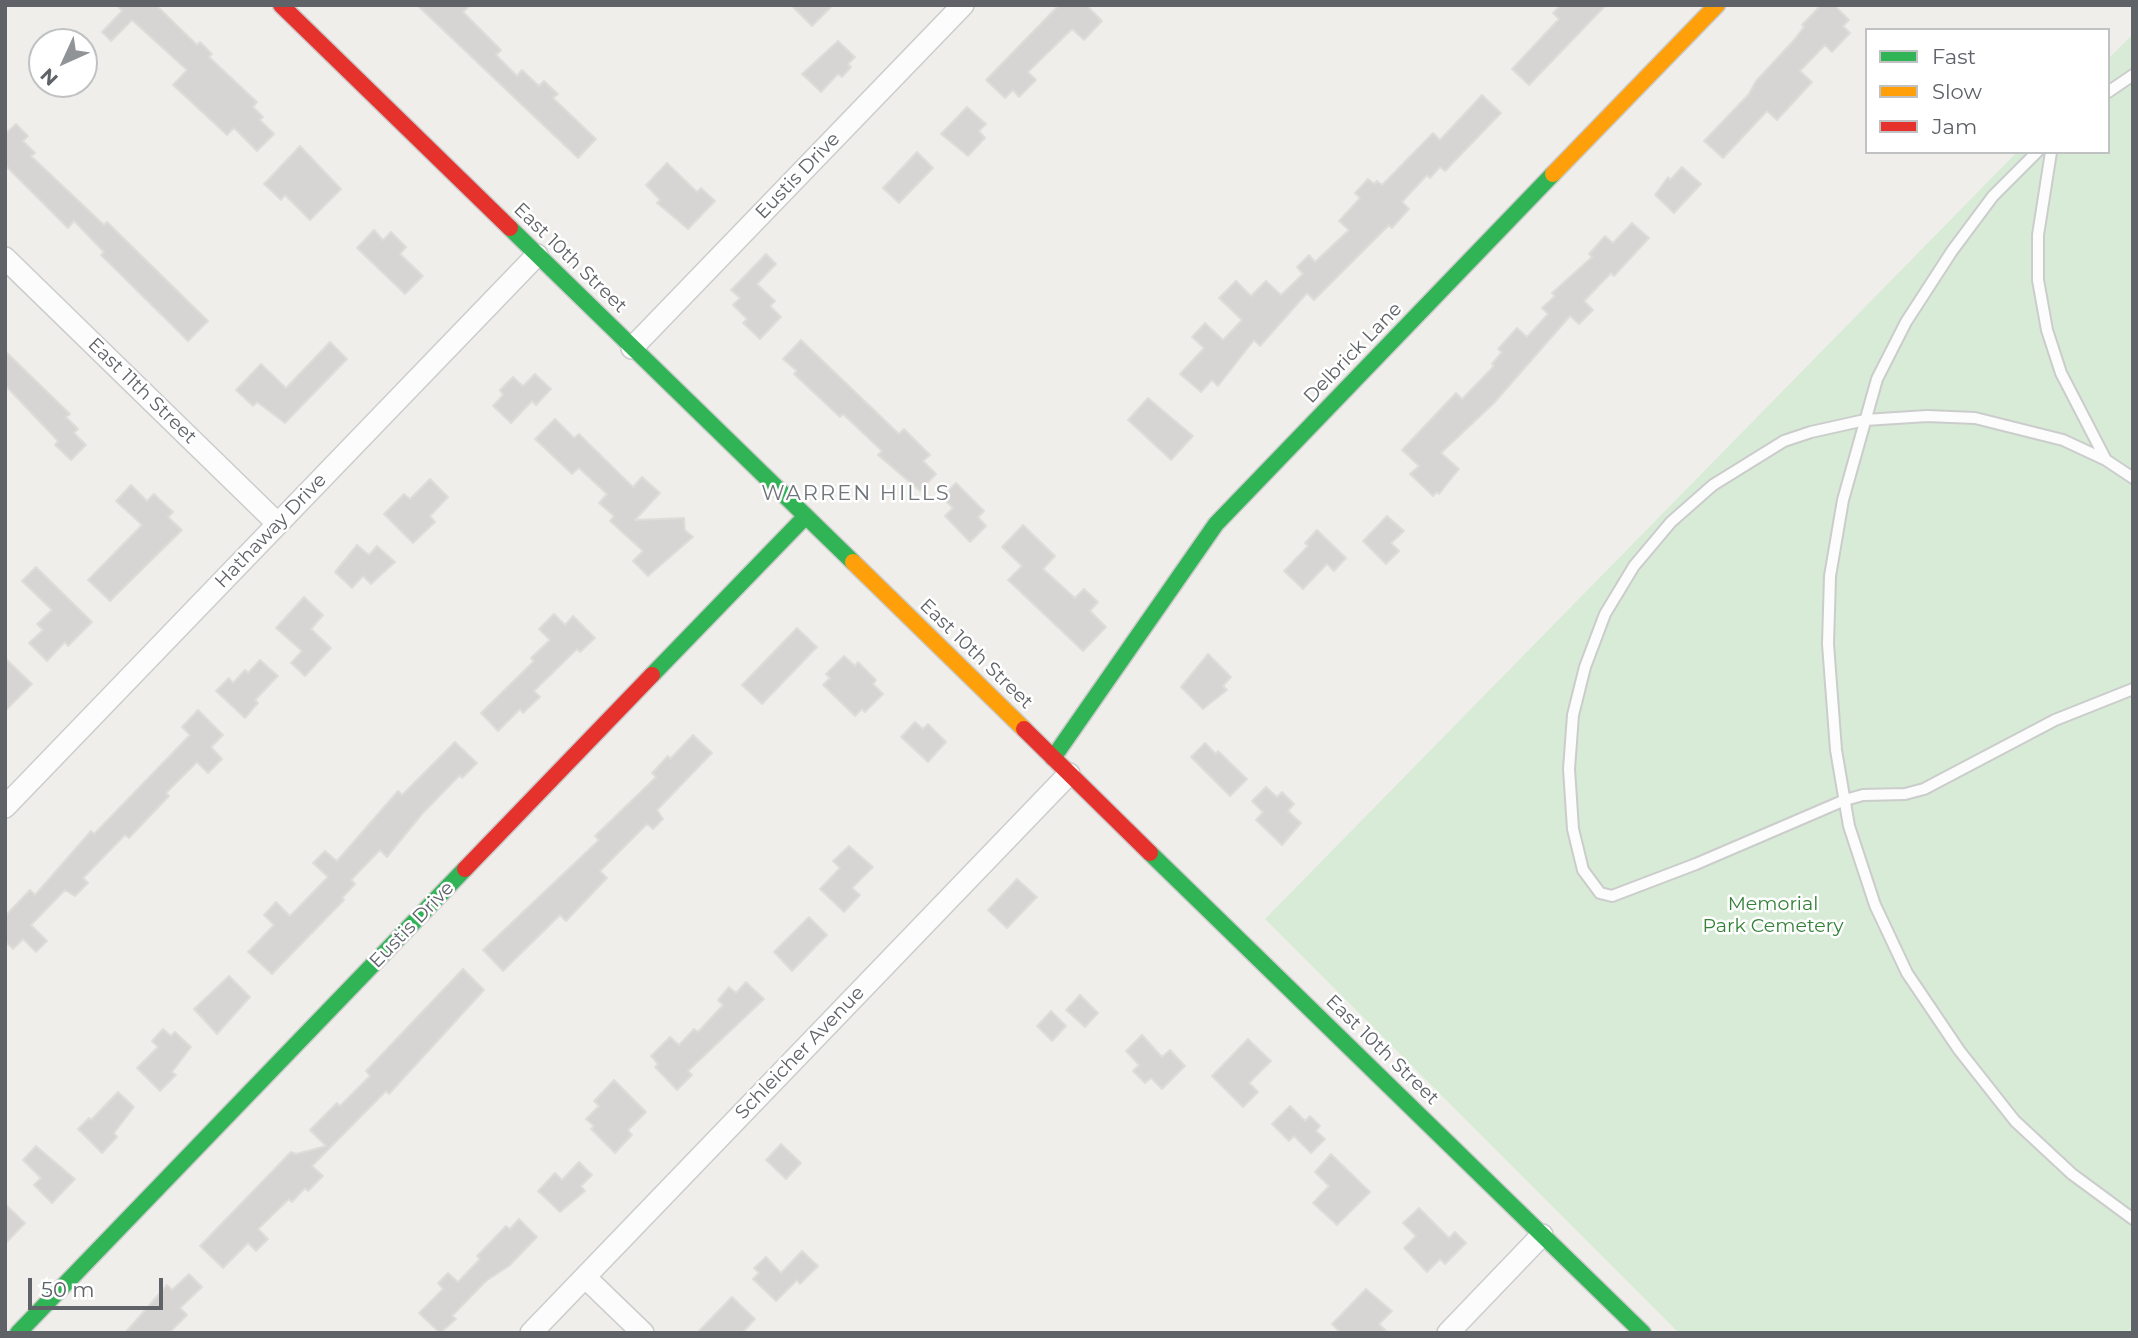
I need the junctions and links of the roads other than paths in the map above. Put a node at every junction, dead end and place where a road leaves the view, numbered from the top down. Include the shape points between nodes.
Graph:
1 (281, 5) edge
2 (1717, 5) edge
3 (954, 8) edge
4 (2133, 75) edge
5 (2110, 91) edge
6 (2035, 154) edge
7 (2051, 154) edge
8 (537, 255) junction
9 (9, 270) edge
10 (632, 348) junction
11 (1864, 420) junction
12 (2106, 460) junction
13 (2133, 478) edge
14 (805, 517) junction
15 (278, 524) junction
16 (2133, 689) edge
17 (1052, 758) junction
18 (1069, 774) junction
19 (1845, 800) junction
20 (5, 807) edge
21 (2133, 1219) edge
22 (1542, 1235) junction
23 (585, 1277) junction
24 (18, 1333) edge
25 (531, 1333) edge
26 (643, 1333) edge
27 (1448, 1333) edge
28 (1643, 1333) edge

1 - 8 street, East 10th Street
2 - 17 street, Delbrick Lane via 1216,524
3 - 10 street, Eustis Drive
4 - 5 lane
6 - 11 lane via 1993,196 1906,321 1877,379
7 - 12 lane via 2038,246 2046,330 2061,373
8 - 10 street, East 10th Street
8 - 15 street, Hathaway Drive
9 - 15 street, East 11th Street
10 - 14 street, East 10th Street
11 - 12 lane via 1975,418 2063,440
11 - 19 lane via 1843,499 1830,576 1828,644 1836,750
11 - 19 lane via 1793,438 1752,459 1713,485 1634,566 1605,614 1589,656 1573,715 1569,769 1573,829 1583,870 1600,893 1612,897
12 - 13 lane
14 - 17 street, East 10th Street
14 - 24 street, Eustis Drive
15 - 20 street, Hathaway Drive
16 - 19 lane via 2055,719 1924,789
17 - 18 street, East 10th Street
18 - 22 street, East 10th Street
18 - 23 street, Schleicher Avenue
19 - 21 lane via 1875,905 1907,973 1959,1050 2015,1121 2072,1174
22 - 27 street
22 - 28 street, East 10th Street
23 - 25 street, Schleicher Avenue
23 - 26 street

